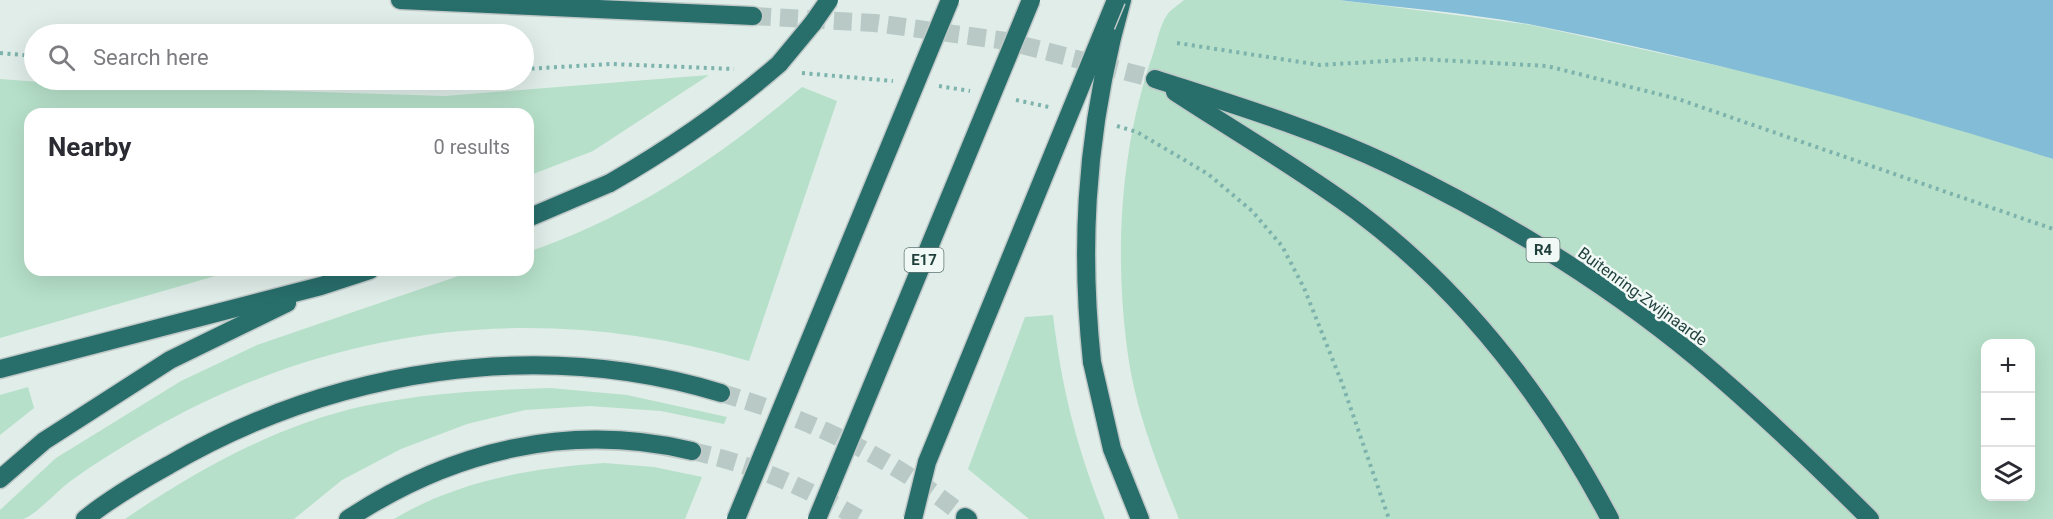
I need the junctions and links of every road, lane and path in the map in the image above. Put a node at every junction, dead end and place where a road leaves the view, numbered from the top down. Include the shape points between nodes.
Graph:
1 (400, 0) edge
2 (829, 0) edge
3 (950, 0) edge
4 (1031, 0) edge
5 (1116, 0) edge
6 (1122, 0) edge
7 (753, 16) tunnel mouth
8 (1177, 43) dead end
9 (0, 53) edge
10 (24, 55) edge
11 (534, 215) edge
12 (2053, 230) edge
13 (351, 276) edge
14 (321, 286) junction
15 (0, 369) edge
16 (721, 393) tunnel mouth
17 (692, 451) tunnel mouth
18 (0, 479) edge
19 (85, 519) edge
20 (348, 519) edge
21 (736, 519) edge
22 (817, 519) edge
23 (913, 519) edge
24 (1140, 519) edge
25 (1610, 519) edge
26 (1870, 519) edge

1 - 7 highway
2 - 11 highway, bridge via 778,64 732,105 610,183
3 - 21 highway, bridge
4 - 22 highway, E17, bridge
5 - 23 highway, bridge via 927,462
6 - 24 highway, bridge via 1097,102 1085,212 1087,315 1092,362 1112,449
8 - 12 path via 1320,65 1420,59 1547,66 1678,99
9 - 10 path
13 - 14 highway
14 - 15 highway
14 - 18 highway via 170,360 44,441
16 - 19 highway via 622,371 551,366 480,367 409,376 340,391 261,418 196,448
17 - 20 highway via 652,441 580,439 521,446 429,473
25 - 26 highway, Buitenring-Zwijnaarde / R4 via 1570,446 1524,378 1476,319 1445,289 1358,212 1155,79 1291,123 1389,165 1493,218 1592,281 1696,357 1797,446

